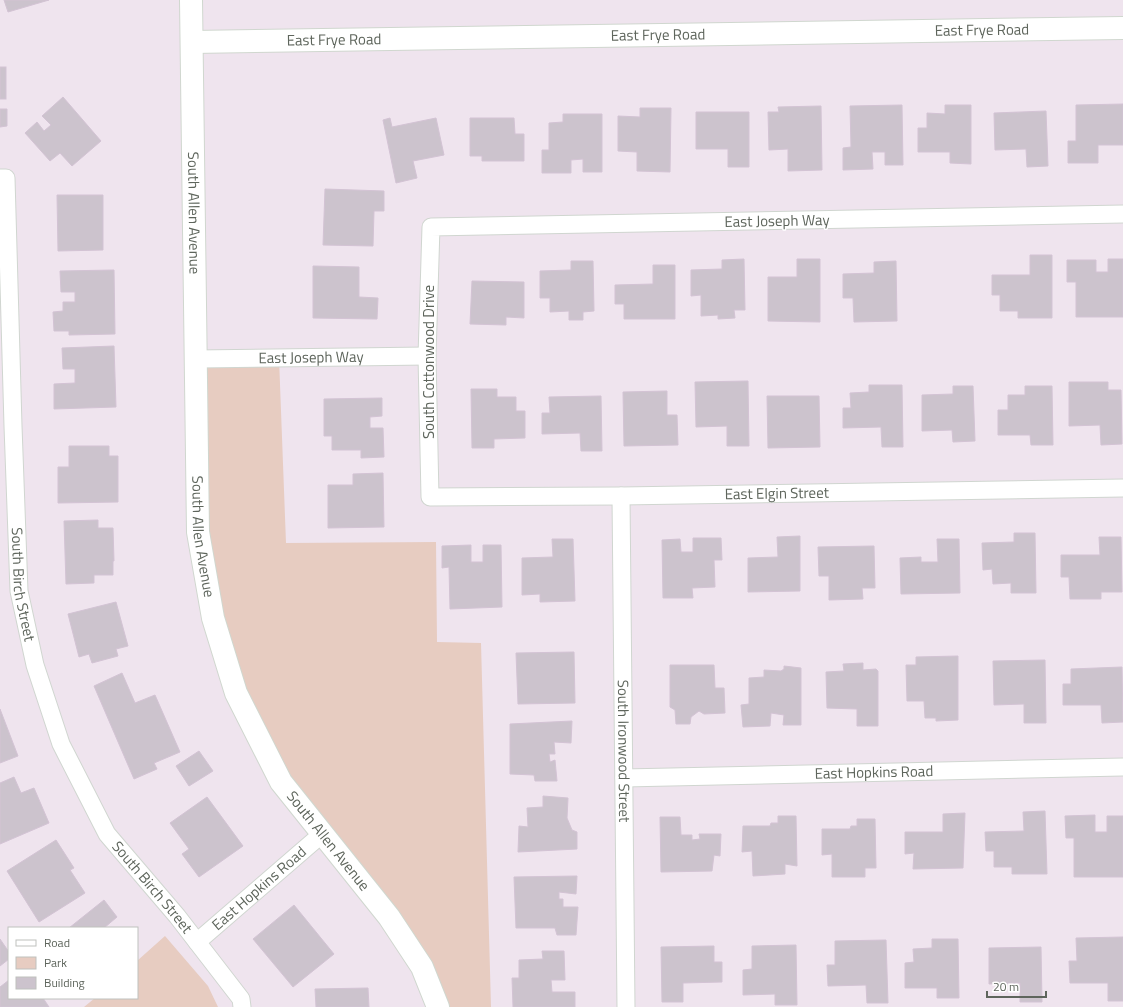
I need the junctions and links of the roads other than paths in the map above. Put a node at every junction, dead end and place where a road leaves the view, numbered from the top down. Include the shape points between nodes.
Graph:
1 (191, 0) edge
2 (1123, 28) edge
3 (192, 42) junction
4 (3, 178) edge
5 (1123, 214) edge
6 (431, 227) joint
7 (427, 356) junction
8 (196, 358) junction
9 (6, 426) edge
10 (1123, 488) edge
11 (621, 496) junction
12 (430, 497) joint
13 (1123, 768) edge
14 (624, 778) junction
15 (322, 834) junction
16 (197, 942) junction
17 (242, 1007) edge
18 (438, 1007) edge
19 (626, 1007) edge

1 - 3 street, South Allen Avenue
2 - 3 street, East Frye Road
3 - 8 street, South Allen Avenue
4 - 9 street, South Birch Street
5 - 6 street, East Joseph Way
6 - 7 street, South Cottonwood Drive
7 - 8 street, East Joseph Way
7 - 12 street, South Cottonwood Drive
8 - 15 street, South Allen Avenue via 198,532 212,618 236,693 281,782
9 - 16 street, South Birch Street via 19,591 35,665 61,744 107,834
10 - 11 street, East Elgin Street
11 - 12 street, East Elgin Street
11 - 14 street, South Ironwood Street
13 - 14 street, East Hopkins Road
14 - 19 street, South Ironwood Street
15 - 16 street, East Hopkins Road
15 - 18 street, South Allen Avenue via 393,924 422,967
16 - 17 street, South Birch Street via 241,999

